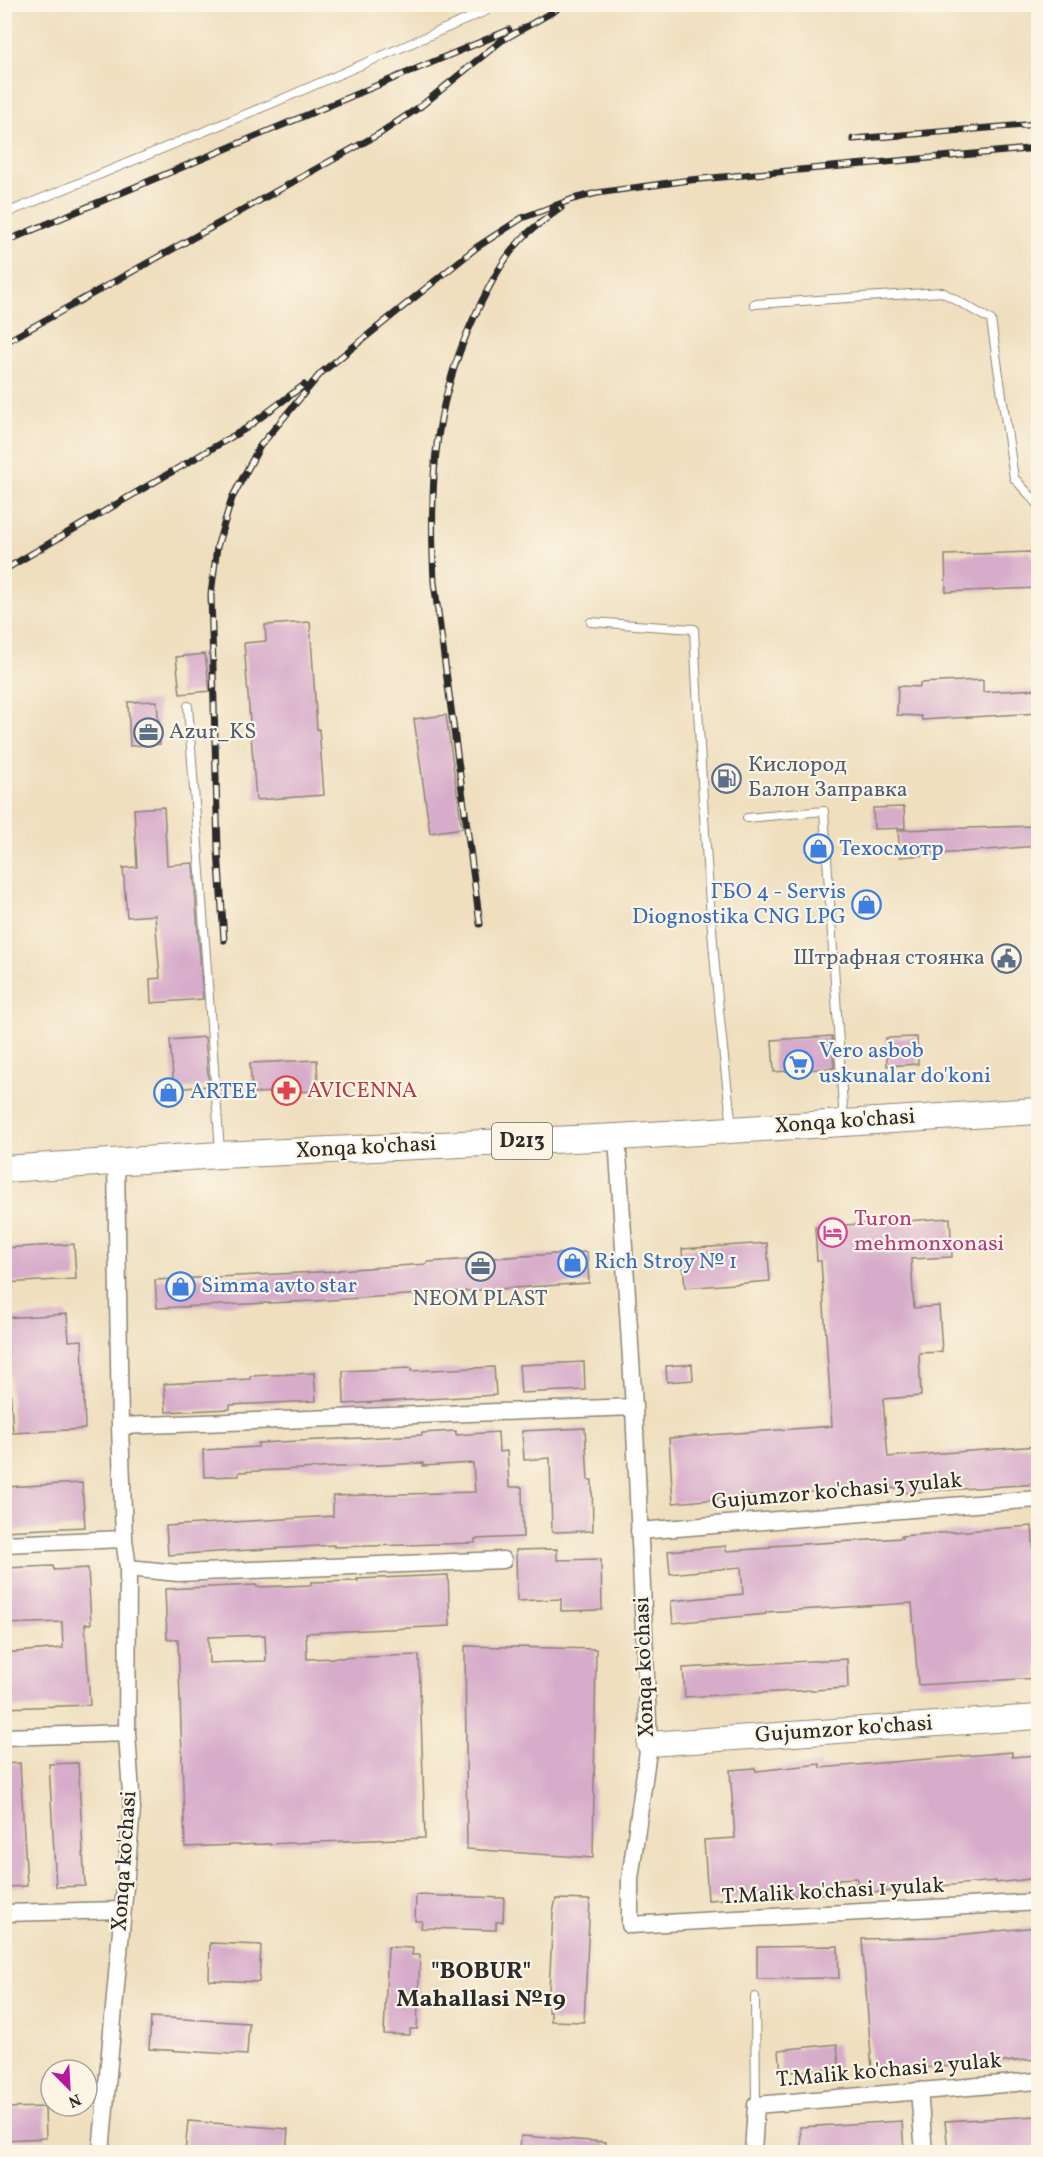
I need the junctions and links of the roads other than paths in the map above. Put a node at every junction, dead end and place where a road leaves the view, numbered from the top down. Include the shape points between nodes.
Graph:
1 (502, 4) edge
2 (4, 214) edge
3 (754, 304) dead end
4 (1038, 504) edge
5 (591, 622) dead end
6 (188, 706) dead end
7 (747, 818) dead end
8 (1038, 1111) edge
9 (844, 1122) junction
10 (733, 1130) junction
11 (617, 1137) junction
12 (220, 1155) junction
13 (116, 1162) junction
14 (4, 1169) edge
15 (634, 1407) junction
16 (120, 1426) junction
17 (1038, 1499) edge
18 (639, 1531) junction
19 (124, 1539) junction
20 (4, 1544) edge
21 (503, 1560) dead end
22 (128, 1568) junction
23 (1038, 1717) edge
24 (127, 1733) junction
25 (4, 1737) edge
26 (649, 1744) junction
27 (1038, 1902) edge
28 (122, 1910) junction
29 (4, 1913) edge
30 (630, 1925) joint
31 (755, 1997) dead end
32 (1038, 2081) edge
33 (919, 2090) junction
34 (756, 2104) junction
35 (101, 2152) edge
36 (753, 2152) edge
37 (924, 2152) edge

1 - 2 lane
3 - 4 lane via 942,292 991,320 1014,478
5 - 10 lane via 693,630 715,955
6 - 12 lane
7 - 9 lane via 824,811
8 - 9 main road, Xonqa ko'chasi / D213
9 - 10 main road, Xonqa ko'chasi / D213
10 - 11 main road, Xonqa ko'chasi / D213
11 - 12 main road, Xonqa ko'chasi / D213
11 - 15 street, Xonqa ko'chasi
12 - 13 main road, Xonqa ko'chasi / D213
13 - 14 main road, Xonqa ko'chasi / D213
13 - 16 street, Xonqa ko'chasi
15 - 16 street
15 - 18 street, Xonqa ko'chasi
16 - 19 street, Xonqa ko'chasi
17 - 18 street, Gujumzor ko'chasi 3 yulak
18 - 26 street, Xonqa ko'chasi
19 - 20 street
19 - 22 street, Xonqa ko'chasi
21 - 22 street via 178,1573
22 - 24 street, Xonqa ko'chasi
23 - 26 street, Gujumzor ko'chasi
24 - 25 street
24 - 28 street, Xonqa ko'chasi via 132,1809
26 - 30 street, Xonqa ko'chasi via 630,1879
27 - 30 street, T.Malik ko'chasi 1 yulak
28 - 29 street
28 - 35 street, Xonqa ko'chasi
31 - 34 lane
32 - 33 street, T.Malik ko'chasi 2 yulak
33 - 34 street, T.Malik ko'chasi 2 yulak
33 - 37 street
34 - 36 street, T.Malik ko'chasi 2 yulak

